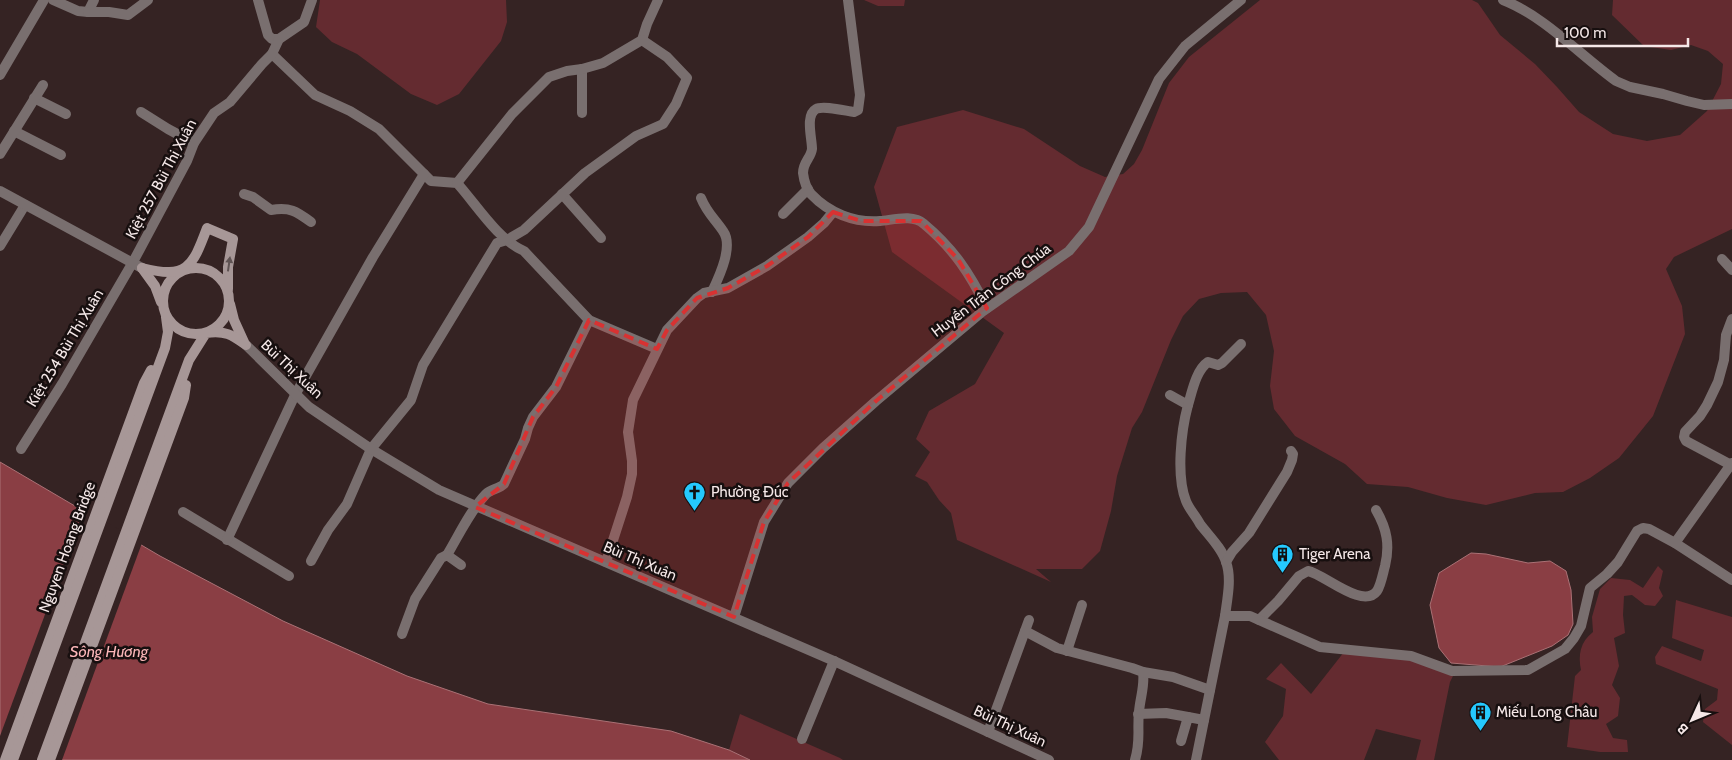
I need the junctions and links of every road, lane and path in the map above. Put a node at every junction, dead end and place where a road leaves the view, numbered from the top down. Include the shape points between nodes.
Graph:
1 (44, 0) edge
2 (53, 0) edge
3 (94, 0) edge
4 (148, 0) edge
5 (258, 0) edge
6 (312, 0) edge
7 (658, 0) edge
8 (848, 0) edge
9 (1241, 0) edge
10 (1503, 0) edge
11 (88, 12) junction
12 (280, 40) junction
13 (642, 40) junction
14 (272, 54) junction
15 (582, 69) junction
16 (0, 74) edge
17 (43, 85) dead end
18 (34, 98) junction
19 (1732, 104) edge
20 (141, 112) dead end
21 (582, 113) dead end
22 (66, 114) dead end
23 (14, 131) junction
24 (194, 143) junction
25 (0, 154) edge
26 (61, 156) dead end
27 (424, 174) junction
28 (457, 183) junction
29 (808, 189) junction
30 (0, 191) edge
31 (244, 194) dead end
32 (562, 194) junction
33 (701, 198) dead end
34 (24, 205) junction
35 (833, 212) junction
36 (783, 214) dead end
37 (311, 222) dead end
38 (602, 238) dead end
39 (507, 240) junction
40 (0, 246) edge
41 (1722, 259) dead end
42 (133, 262) junction
43 (142, 268) junction
44 (184, 270) junction
45 (1732, 270) edge
46 (712, 292) junction
47 (228, 295) junction
48 (163, 306) junction
49 (987, 308) junction
50 (166, 317) junction
51 (1732, 319) edge
52 (589, 320) junction
53 (206, 333) junction
54 (1241, 344) dead end
55 (246, 345) junction
56 (657, 349) junction
57 (295, 395) junction
58 (1170, 395) dead end
59 (1188, 405) junction
60 (21, 449) dead end
61 (371, 449) junction
62 (1291, 451) dead end
63 (122, 454) junction
64 (1731, 464) edge
65 (153, 469) junction
66 (475, 507) junction
67 (1376, 510) dead end
68 (183, 512) dead end
69 (227, 540) junction
70 (1675, 543) junction
71 (447, 556) junction
72 (311, 561) dead end
73 (606, 562) junction
74 (1226, 562) junction
75 (461, 565) dead end
76 (289, 576) dead end
77 (1732, 580) edge
78 (1082, 605) dead end
79 (1225, 616) junction
80 (734, 617) junction
81 (1029, 620) dead end
82 (1259, 620) junction
83 (1025, 631) junction
84 (402, 634) dead end
85 (1067, 651) junction
86 (834, 661) junction
87 (1143, 672) junction
88 (1210, 690) junction
89 (1138, 714) junction
90 (1188, 717) junction
91 (1204, 720) junction
92 (988, 732) junction
93 (802, 739) dead end
94 (1181, 741) dead end
95 (5, 760) edge
96 (13, 760) edge
97 (42, 760) edge
98 (50, 760) edge
99 (1049, 760) edge
100 (1135, 760) edge
101 (1196, 760) edge

1 - 16 street
2 - 11 street
3 - 11 street
4 - 11 street via 128,15
5 - 12 street via 268,35
6 - 12 street, Kiệt 257 Bùi Thị Xuân via 304,22
7 - 13 street
8 - 29 street via 860,95 858,110 822,107 813,112 810,121 812,151 804,162 803,173
9 - 49 street, Huyền Trân Công Chúa via 1185,46 1159,79 1089,227 1069,251
10 - 19 street via 1532,16 1616,81 1704,105
12 - 14 street, Kiệt 257 Bùi Thị Xuân
13 - 15 street via 604,63
13 - 32 street via 686,75 676,104 663,124 636,136 585,172
14 - 24 street, Kiệt 257 Bùi Thị Xuân via 230,102 214,113
14 - 27 street via 315,95 379,128
15 - 21 street
15 - 28 street via 554,74 545,80 512,114
17 - 18 street
18 - 22 street
18 - 23 street
20 - 24 street
23 - 25 street
23 - 26 street
24 - 42 street, Kiệt 257 Bùi Thị Xuân
27 - 28 street via 431,181
27 - 57 street
28 - 39 street
29 - 35 street
29 - 36 street
30 - 34 street
31 - 37 street via 271,210 295,211
32 - 38 street
32 - 39 street via 524,230
33 - 46 street via 706,210 724,231 726,242 724,265
34 - 40 street
34 - 42 street
35 - 46 street via 808,237 767,266 728,288
35 - 49 street via 861,221 910,218 921,221 958,258
39 - 52 street via 524,251
39 - 61 street via 497,243 423,365 411,400
41 - 45 street
42 - 43 street
42 - 60 street, Kiệt 254 Bùi Thị Xuân via 60,389
43 - 44 main road via 162,273
43 - 48 main road
44 - 47 main road via 194,267 210,271 222,280
47 -> 44 main road via 228,267 234,239 207,228
44 - 48 main road via 167,284
46 - 56 street via 704,293 692,302 667,330
47 - 53 main road via 228,311 223,320
47 - 55 main road via 234,320
48 - 50 main road
49 - 80 street, Huyền Trân Công Chúa via 876,401 788,483 764,522
50 - 53 main road via 184,332
50 - 63 main road, Nguyen Hoang Bridge via 165,348
51 - 64 street via 1718,382 1707,405 1684,437
52 - 56 street
52 - 66 street via 556,386 533,417 504,484 486,494
53 - 55 main road via 231,334
53 - 65 main road via 189,360
54 - 59 street via 1222,363 1205,364
55 - 57 street, Bùi Thị Xuân
56 - 73 street via 633,400 628,432 632,474
57 - 61 street, Bùi Thị Xuân
57 - 69 street
58 - 59 street
59 - 74 street via 1181,461 1182,489 1187,504
61 - 66 street, Bùi Thị Xuân via 439,490
61 - 72 street via 347,504
62 - 74 street via 1292,460 1287,472 1249,533
63 - 95 main road, Nguyen Hoang Bridge
63 - 96 main road, Nguyen Hoang Bridge
64 - 70 street
65 - 97 main road
65 - 98 main road
66 - 71 street
66 - 73 street, Bùi Thị Xuân
67 - 82 street via 1388,542 1377,591 1371,596 1351,594 1308,571 1299,576
68 - 69 street
69 - 76 street
70 - 77 street
70 - 82 street via 1649,529 1637,531 1618,562 1590,588 1583,620 1574,638 1565,649 1528,670 1452,671 1411,656 1320,647
71 - 75 street
71 - 84 street via 441,558 415,599
73 - 80 street, Bùi Thị Xuân
74 - 79 street
78 - 85 street
79 - 82 street via 1250,616
79 - 88 street
80 - 86 street, Bùi Thị Xuân
81 - 83 street
83 - 85 street
83 - 92 street
85 - 87 street
86 - 92 street, Bùi Thị Xuân
86 - 93 street
87 - 88 street via 1173,677
87 - 89 street
88 - 91 street
89 - 90 street
89 - 100 street via 1139,743
90 - 91 street
90 - 94 street
91 - 101 street
92 - 99 street, Bùi Thị Xuân

